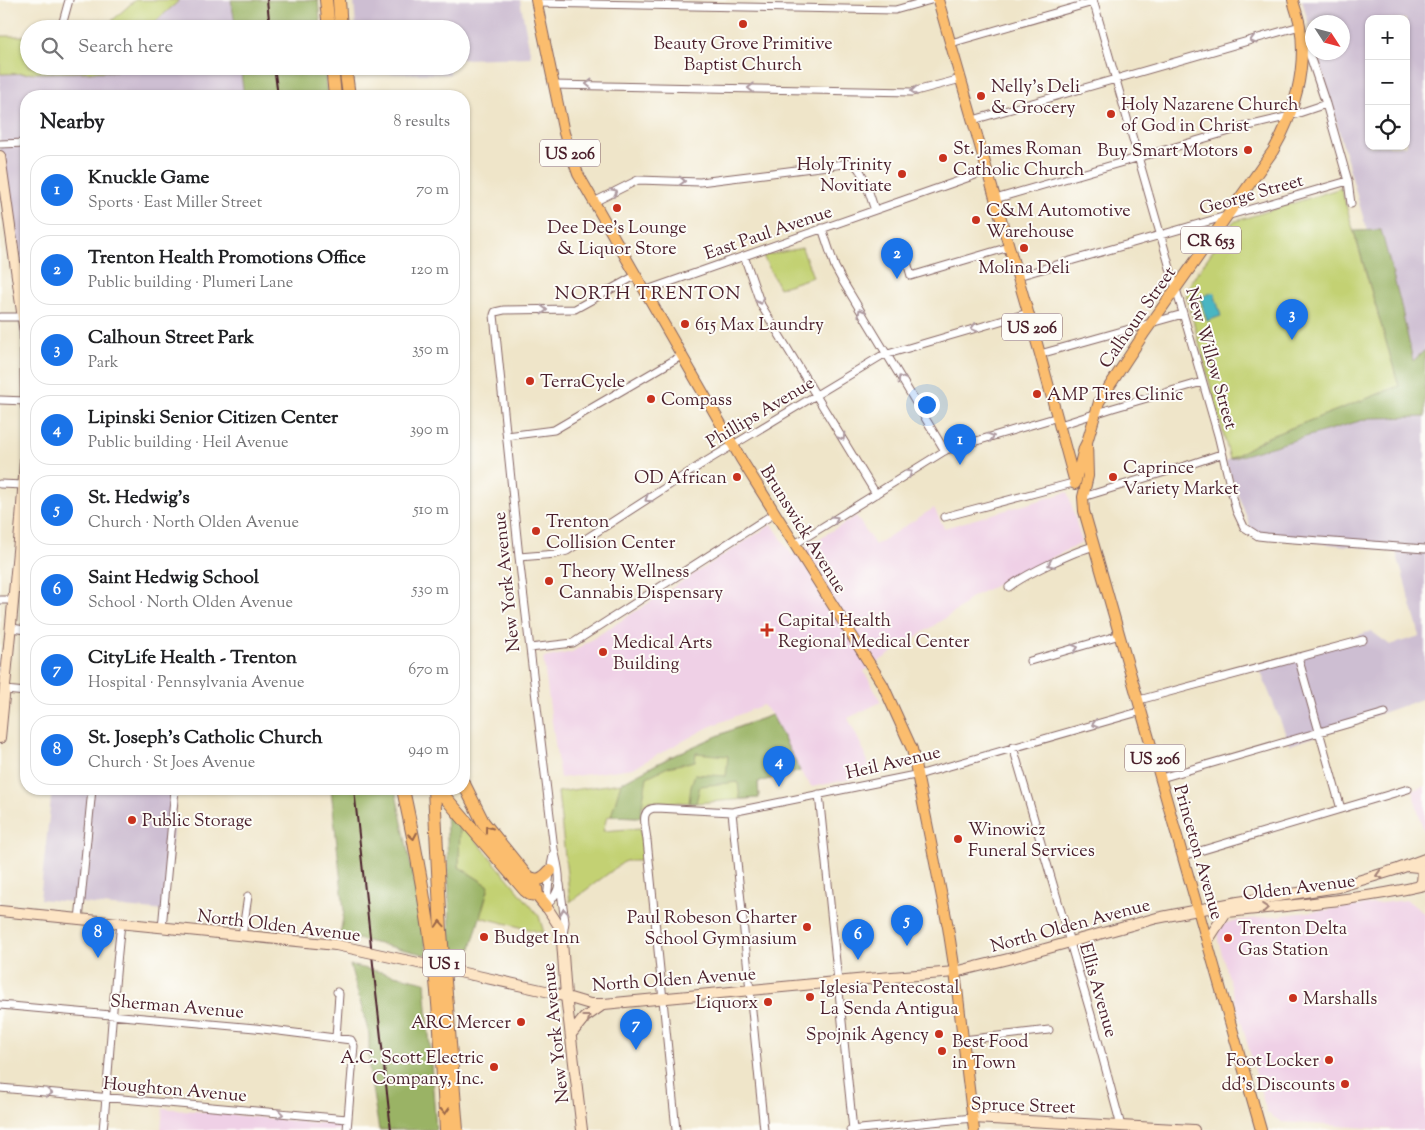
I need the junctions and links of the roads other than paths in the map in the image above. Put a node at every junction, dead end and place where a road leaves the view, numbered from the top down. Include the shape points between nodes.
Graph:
1 (70, 0) edge
2 (326, 0) edge
3 (339, 0) edge
4 (931, 0) edge
5 (938, 0) edge
6 (1293, 0) edge
7 (1093, 1) edge
8 (536, 2) edge
9 (64, 20) edge
10 (328, 20) edge
11 (341, 20) edge
12 (1300, 26) junction
13 (951, 43) junction
14 (333, 75) edge
15 (346, 75) edge
16 (961, 79) junction
17 (1116, 80) junction
18 (553, 85) junction
19 (334, 90) edge
20 (348, 90) edge
21 (1326, 104) junction
22 (1290, 116) junction
23 (973, 120) junction
24 (20, 143) edge
25 (0, 144) edge
26 (0, 156) edge
27 (1138, 158) junction
28 (987, 172) junction
29 (1348, 181) junction
30 (995, 199) junction
31 (3, 200) edge
32 (594, 202) junction
33 (1351, 204) dead end
34 (874, 210) junction
35 (1228, 216) junction
36 (822, 228) junction
37 (1160, 235) junction
38 (1009, 247) junction
39 (904, 252) dead end
40 (744, 256) junction
41 (635, 276) junction
42 (1018, 276) junction
43 (1177, 287) junction
44 (644, 291) junction
45 (20, 299) edge
46 (1028, 313) junction
47 (1183, 314) junction
48 (0, 317) edge
49 (20, 317) edge
50 (1152, 322) junction
51 (886, 354) junction
52 (1040, 354) junction
53 (681, 356) junction
54 (1202, 382) junction
55 (816, 396) junction
56 (0, 400) edge
57 (20, 400) edge
58 (1095, 413) junction
59 (1059, 421) junction
60 (507, 436) junction
61 (1087, 442) junction
62 (733, 445) junction
63 (943, 452) junction
64 (1221, 454) junction
65 (0, 484) edge
66 (20, 484) edge
67 (1075, 484) junction
68 (876, 494) junction
69 (1083, 497) junction
70 (775, 513) junction
71 (944, 517) dead end
72 (795, 544) junction
73 (1095, 546) junction
74 (1425, 549) edge
75 (20, 550) edge
76 (518, 557) junction
77 (1009, 587) dead end
78 (0, 600) edge
79 (13, 600) junction
80 (11, 628) junction
81 (20, 629) edge
82 (1120, 634) junction
83 (1363, 640) dead end
84 (530, 648) junction
85 (1298, 657) junction
86 (1030, 661) dead end
87 (5, 690) junction
88 (20, 691) edge
89 (1139, 700) junction
90 (1142, 711) junction
91 (1385, 713) dead end
92 (1319, 732) junction
93 (0, 738) edge
94 (1013, 747) junction
95 (917, 774) junction
96 (1161, 778) junction
97 (1408, 790) dead end
98 (819, 794) junction
99 (91, 795) edge
100 (174, 795) edge
101 (404, 795) edge
102 (436, 795) edge
103 (440, 795) edge
104 (469, 795) edge
105 (1341, 809) junction
106 (732, 812) junction
107 (554, 849) junction
108 (1184, 856) junction
109 (1425, 859) edge
110 (1408, 866) junction
111 (550, 871) junction
112 (525, 875) junction
113 (560, 884) junction
114 (1422, 885) edge
115 (1338, 887) junction
116 (537, 895) junction
117 (248, 896) dead end
118 (1341, 900) junction
119 (546, 906) junction
120 (0, 911) edge
121 (1199, 911) junction
122 (1226, 912) junction
123 (79, 920) junction
124 (121, 924) junction
125 (162, 928) junction
126 (242, 936) junction
127 (1208, 940) junction
128 (562, 941) junction
129 (1070, 942) junction
130 (955, 972) junction
131 (838, 982) junction
132 (751, 991) junction
133 (337, 992) dead end
134 (566, 996) junction
135 (663, 999) junction
136 (604, 1004) junction
137 (0, 1005) edge
138 (112, 1015) junction
139 (1049, 1030) dead end
140 (572, 1034) junction
141 (336, 1037) junction
142 (963, 1040) junction
143 (0, 1088) edge
144 (106, 1098) junction
145 (973, 1118) junction
146 (347, 1119) junction
147 (1121, 1126) junction
148 (103, 1130) edge
149 (347, 1130) edge
150 (446, 1130) edge
151 (457, 1130) edge
152 (582, 1130) edge
153 (676, 1130) edge
154 (764, 1130) edge
155 (852, 1130) edge
156 (974, 1130) edge
157 (1194, 1130) edge
158 (1261, 1130) edge

1 - 9 street
2 - 10 highway
3 - 11 highway
4 - 8 street via 895,10
5 - 13 main road, US 206
6 - 12 main road, Calhoun Street / CR 653
7 - 13 street
7 - 17 street, New Willow Street
8 - 18 main road, Brunswick Avenue / US 206
12 -> 17 street
12 - 21 street, Calhoun Street
12 - 22 main road, Calhoun Street / CR 653 via 1300,69
13 - 16 main road, US 206
14 - 19 highway
15 - 20 highway
16 -> 18 street via 912,92
16 - 23 main road, US 206
17 - 23 street
17 - 27 street, New Willow Street
18 - 32 main road, Brunswick Avenue / US 206 via 572,158
21 - 22 street
21 - 29 street, Calhoun Street
22 - 27 street
22 - 35 main road, Calhoun Street / CR 653 via 1273,151
23 - 28 main road, US 206
24 - 25 street
26 - 31 main road
27 - 30 street
27 - 37 street, New Willow Street
28 - 30 main road, US 206
28 - 34 street, East Paul Avenue
29 - 33 street, Calhoun Street
29 - 35 street, George Street
30 - 38 main road, US 206
31 - 45 main road
32 -> 34 street via 638,180 700,182 849,163 860,171
32 - 41 main road, Brunswick Avenue / US 206
34 - 36 street, East Paul Avenue
35 - 37 street, George Street
35 - 43 main road, Calhoun Street / CR 653
36 - 40 street, East Paul Avenue
51 -> 36 street via 835,267
37 - 42 street, George Street
37 - 43 street, New Willow Street
38 - 39 street via 911,276
38 - 42 main road, US 206
40 - 44 street, East Paul Avenue
40 -> 55 street via 761,305
41 - 44 main road, Brunswick Avenue / US 206
60 -> 41 street, New York Avenue via 495,312 575,309
42 - 46 main road, US 206
43 - 47 street, New Willow Street
43 - 50 main road, Calhoun Street / CR 653
44 - 53 main road, Brunswick Avenue / US 206
46 -> 51 street, Phillips Avenue
46 - 52 main road, US 206
47 - 50 street
47 - 54 street, New Willow Street
48 - 49 street
50 - 52 street
50 - 58 main road, Calhoun Street / CR 653
51 - 55 street, Phillips Avenue
63 -> 51 street
52 - 59 main road, US 206
53 - 60 street via 554,430
53 - 62 main road, Brunswick Avenue / US 206
54 - 58 street
54 - 64 street, New Willow Street
55 - 62 street, Phillips Avenue
55 -> 68 street
56 - 57 street
58 - 59 street
58 - 61 main road, Calhoun Street / CR 653
63 -> 59 street
59 - 67 main road, US 206
60 - 76 street, New York Avenue
61 - 67 main road, Calhoun Street / CR 653
61 - 69 main road, Calhoun Street / CR 653 via 1088,483
62 - 70 main road, Brunswick Avenue / US 206
62 -> 76 street, Phillips Avenue via 567,551
68 -> 63 street
64 - 69 street
64 - 74 street, New Willow Street via 1240,520 1244,527 1258,536
65 - 66 street
67 - 69 main road, US 206
67 - 71 street
72 -> 68 street
69 - 73 main road, Princeton Avenue / US 206
70 - 72 main road, Brunswick Avenue / US 206
70 - 84 street via 573,643
72 - 95 main road, Brunswick Avenue / US 206 via 886,692 912,749
73 -> 77 street via 1032,573
73 - 82 main road, Princeton Avenue / US 206
75 - 79 main road
76 - 84 street, New York Avenue
78 - 79 street
79 - 80 main road
80 - 81 street
80 - 87 main road
86 -> 82 street
82 - 89 main road, Princeton Avenue / US 206
83 - 85 street
84 - 107 street, New York Avenue
85 - 89 street
85 - 92 street
87 - 88 street
87 - 93 main road
89 - 90 main road, Princeton Avenue / US 206
90 -> 94 street, Heil Avenue
90 - 96 main road, Princeton Avenue / US 206
91 - 92 street
92 - 96 street
92 - 105 street
94 - 95 street, Heil Avenue
94 - 129 street, Ellis Avenue
95 - 98 street, Heil Avenue
95 - 130 main road, Brunswick Avenue / US 206
96 - 108 main road, Princeton Avenue / US 206
97 - 105 street
98 - 106 street, Heil Avenue
98 - 131 street
99 - 123 street
100 - 125 street
101 -> 150 highway, US 1 via 435,974
151 -> 102 highway, US 1 via 441,932
103 - 116 highway via 525,890
112 -> 104 highway via 482,821
105 - 108 street
106 - 132 street
106 - 135 street, Heil Avenue via 646,810
107 - 111 street, New York Avenue
107 - 113 street, New York Avenue
108 - 121 main road, Princeton Avenue / US 206
109 - 110 main road, Olden Avenue
110 - 114 main road via 1423,871
110 -> 115 main road, Olden Avenue
111 - 112 highway via 537,880
111 - 119 street, New York Avenue
112 - 116 highway via 536,888
113 - 119 street
128 -> 113 street, New York Avenue via 565,922
114 - 118 main road, Olden Avenue
115 - 118 main road
115 - 121 main road, Olden Avenue
116 - 119 highway
117 - 126 street
122 -> 118 main road, Olden Avenue
119 - 128 main road, New York Avenue via 559,926
120 - 123 main road, North Olden Avenue
121 - 122 main road, Olden Avenue
121 - 127 main road, Princeton Avenue / US 206
121 - 129 main road, North Olden Avenue via 1157,918
122 - 127 main road
123 - 124 main road, North Olden Avenue
124 - 125 main road, North Olden Avenue
124 - 138 street
125 - 126 main road, North Olden Avenue
126 - 134 main road, North Olden Avenue, bridge via 336,945
127 - 158 main road, Princeton Avenue / US 206
128 - 134 main road, New York Avenue
129 - 130 main road, North Olden Avenue
129 - 147 street, Ellis Avenue
130 - 131 main road, North Olden Avenue
130 - 142 main road, Brunswick Avenue / US 206
131 - 132 main road, North Olden Avenue
131 - 155 street
132 - 135 main road, North Olden Avenue
132 - 154 street
133 - 141 street
134 - 136 main road, North Olden Avenue via 590,1004
134 - 140 main road, New York Avenue
135 - 136 main road, North Olden Avenue
135 - 153 street
140 -> 136 main road via 584,1018
137 - 138 street, Sherman Avenue
138 - 141 street, Sherman Avenue
138 - 144 street
139 - 142 street
140 - 152 main road, New York Avenue
141 - 146 street, Sherman Avenue via 351,1040 354,1046
142 - 145 main road, Brunswick Avenue / US 206
143 -> 144 street, Houghton Avenue
144 -> 146 street, Houghton Avenue
144 - 148 street
145 - 147 main road, Spruce Street
145 - 155 street, Spruce Street
145 - 156 main road, Brunswick Avenue / US 206
146 - 149 street
147 - 157 main road, Spruce Street

